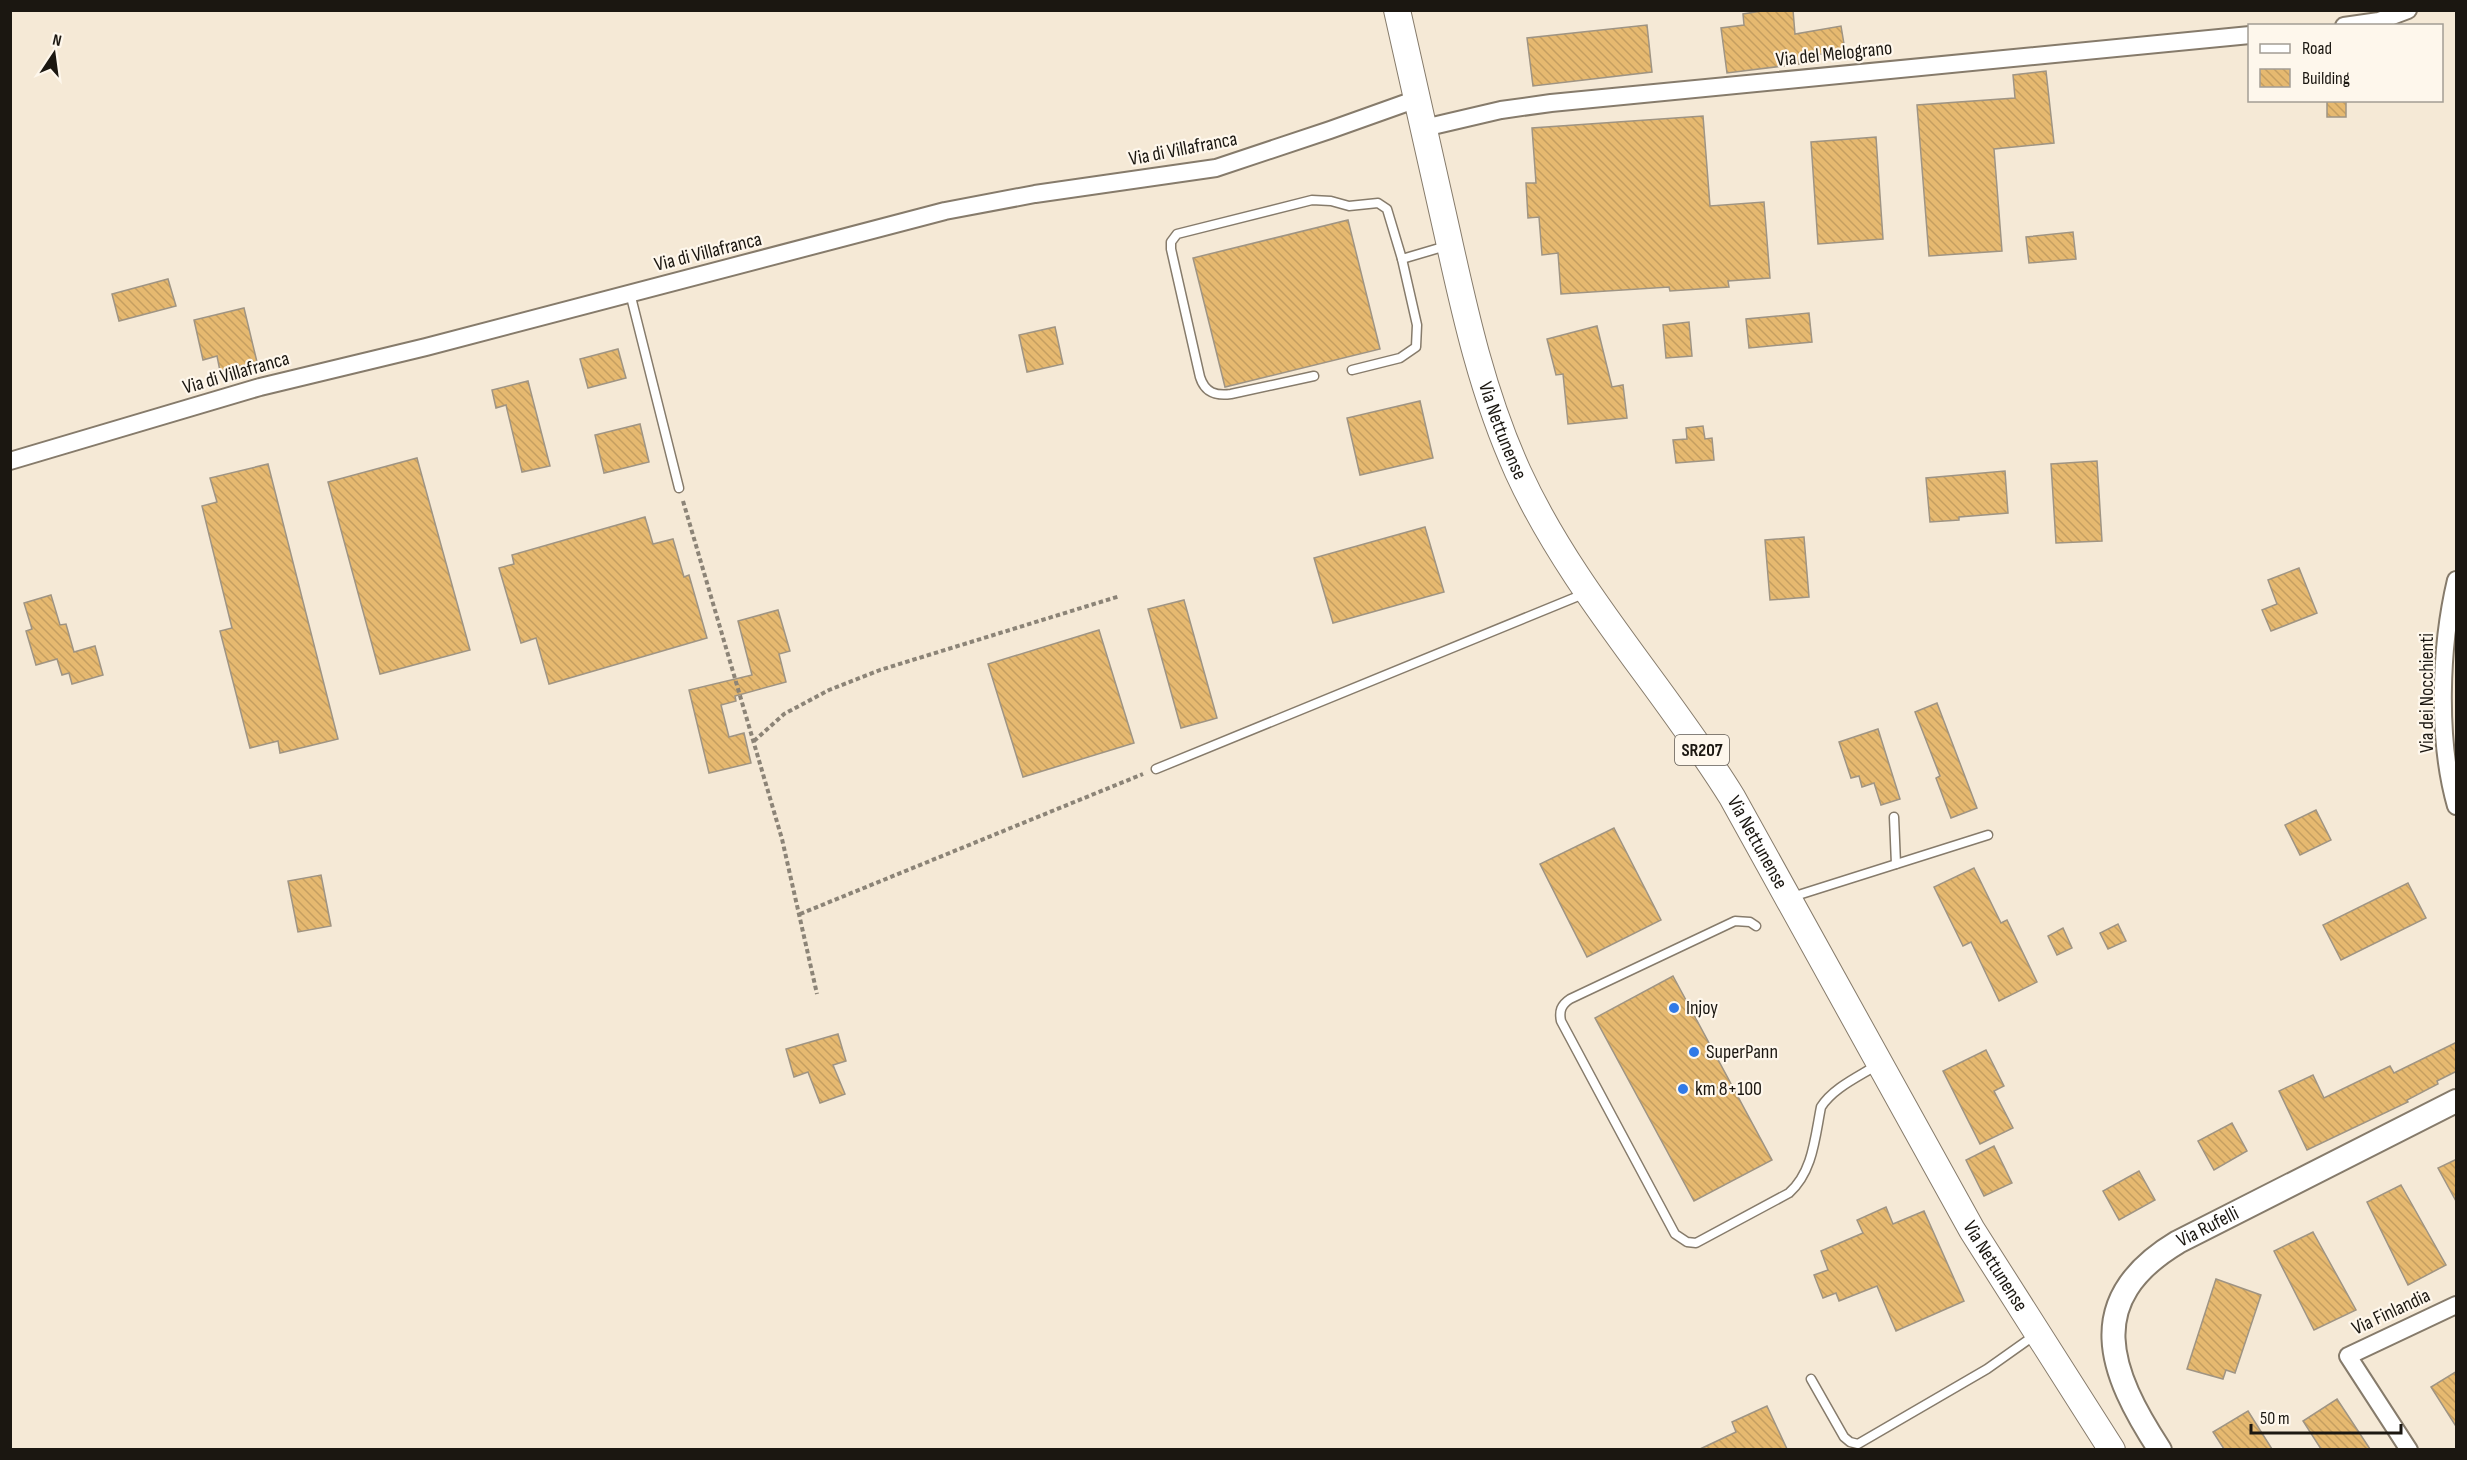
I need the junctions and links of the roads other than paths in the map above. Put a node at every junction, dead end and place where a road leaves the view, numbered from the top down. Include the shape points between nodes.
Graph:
1 (1397, 10) edge
2 (2408, 10) edge
3 (2358, 24) edge
4 (2248, 35) edge
5 (1417, 99) junction
6 (1424, 128) junction
7 (1450, 245) junction
8 (1402, 259) junction
9 (630, 292) junction
10 (1352, 370) dead end
11 (1314, 376) dead end
12 (10, 461) edge
13 (679, 488) road end
14 (2457, 580) edge
15 (1589, 592) junction
16 (1156, 768) road end
17 (2457, 806) edge
18 (1894, 817) dead end
19 (1988, 835) dead end
20 (1896, 864) junction
21 (1788, 898) junction
22 (1756, 926) dead end
23 (1880, 1064) junction
24 (2457, 1101) edge
25 (2457, 1305) edge
26 (2038, 1333) junction
27 (1811, 1379) dead end
28 (2112, 1449) edge
29 (2160, 1449) edge
30 (2409, 1449) edge

1 - 5 main road, Via Nettunense / SR207
2 - 3 street
4 - 6 street, Via del Melograno via 1551,103
5 - 6 main road, Via Nettunense / SR207
5 - 9 street, Via di Villafranca via 1216,168 970,206
6 - 7 main road, Via Nettunense / SR207
7 - 8 lane
7 - 15 main road, Via Nettunense / SR207 via 1472,341 1506,445 1543,519
8 - 10 lane via 1417,325 1416,347 1400,358
8 - 11 lane via 1386,209 1378,203 1349,206 1312,200 1182,231 1173,238 1171,249 1205,389 1217,395 1231,394
9 - 12 street, Via di Villafranca via 260,387
9 - 13 lane
14 - 17 street, Via dei Nocchienti via 2447,629 2444,683 2448,756
15 - 16 lane
15 - 21 main road, Via Nettunense / SR207 via 1722,780
18 - 20 lane
19 - 20 lane
20 - 21 lane
21 - 23 main road, Via Nettunense / SR207
22 - 23 lane via 1736,921 1570,999 1560,1012 1561,1021 1675,1234 1696,1243 1789,1193 1809,1165 1825,1101
23 - 26 main road, Via Nettunense / SR207 via 1972,1230
24 - 29 street, Via Rufelli via 2178,1242 2134,1278 2117,1309 2114,1351 2125,1390
25 - 30 street, Via Finlandia via 2348,1356
26 - 27 lane via 1987,1369 1858,1444 1844,1437
26 - 28 main road, Via Nettunense / SR207

